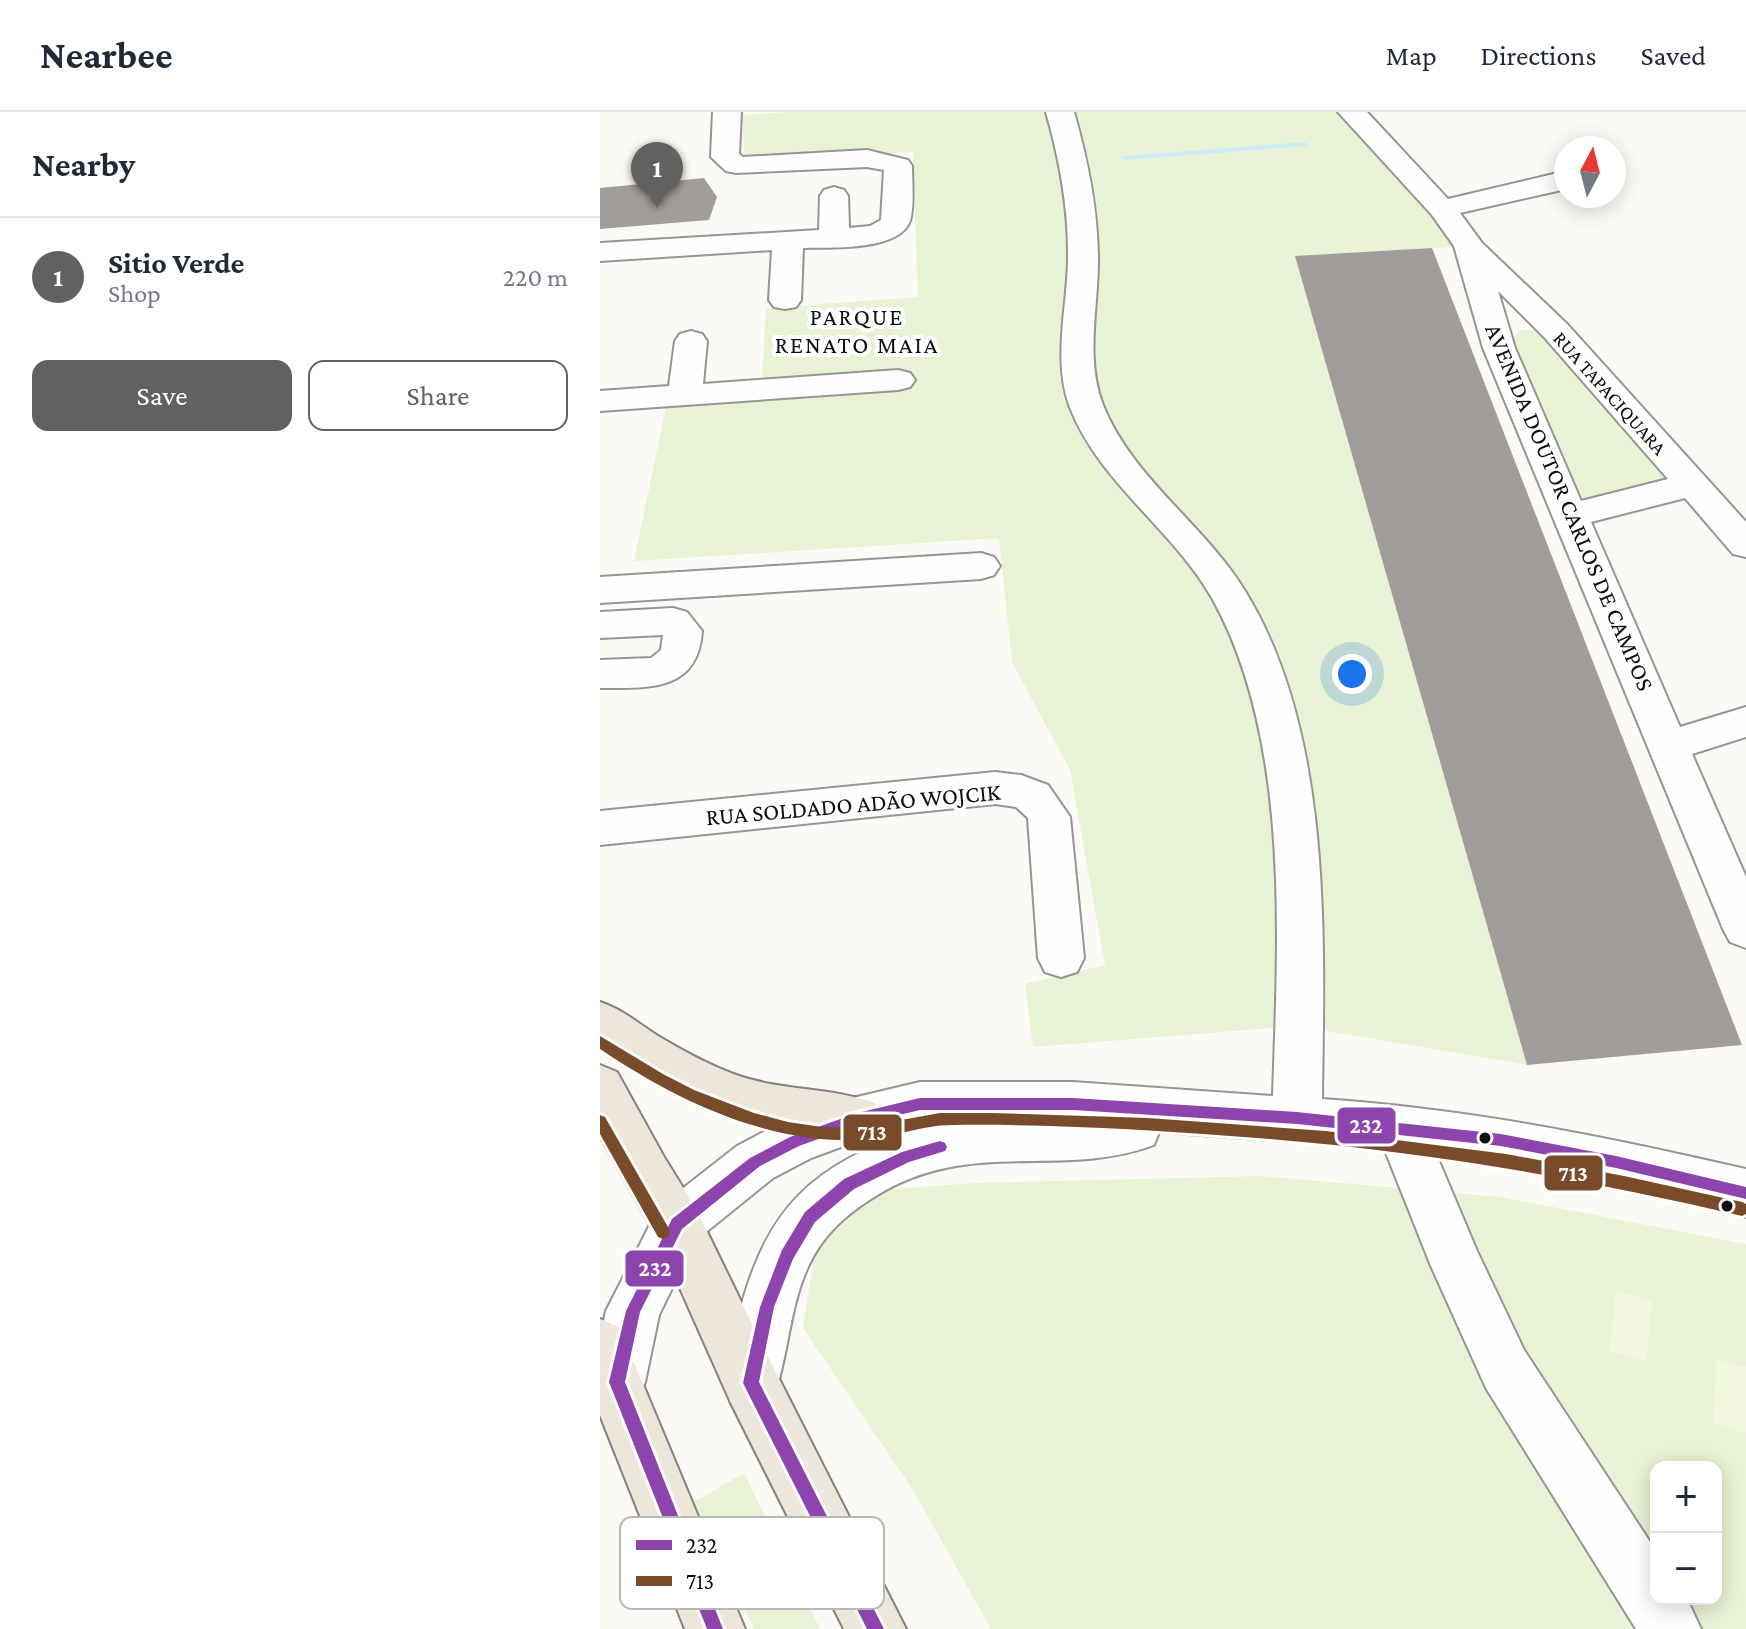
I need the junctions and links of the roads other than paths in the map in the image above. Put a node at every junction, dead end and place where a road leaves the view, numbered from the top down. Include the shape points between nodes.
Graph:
1 (727, 112) edge
2 (1060, 112) edge
3 (1352, 112) edge
4 (1554, 183) edge
5 (834, 196) dead end
6 (1442, 209) junction
7 (834, 237) junction
8 (788, 240) junction
9 (1469, 246) junction
10 (600, 252) edge
11 (785, 300) dead end
12 (1556, 331) junction
13 (691, 341) dead end
14 (1499, 348) junction
15 (898, 380) dead end
16 (685, 395) junction
17 (600, 401) edge
18 (1692, 485) junction
19 (1571, 515) junction
20 (1746, 545) edge
21 (981, 566) dead end
22 (600, 590) edge
23 (600, 625) edge
24 (600, 674) edge
25 (1746, 722) edge
26 (1670, 745) junction
27 (600, 828) edge
28 (1746, 929) edge
29 (1061, 958) dead end
30 (600, 1022) edge
31 (600, 1087) edge
32 (1274, 1117) junction
33 (857, 1119) junction
34 (1400, 1127) junction
35 (1746, 1193) edge
36 (677, 1224) junction
37 (608, 1364) edge
38 (751, 1383) junction
39 (670, 1517) edge
40 (819, 1517) edge
41 (707, 1609) edge
42 (866, 1609) edge
43 (715, 1629) edge
44 (876, 1629) edge
45 (1671, 1629) edge

1 - 7 street via 725,157 736,165 869,159 898,166 896,220 891,227 876,235
2 - 32 street via 1079,178 1083,220 1079,370 1085,401 1098,432 1213,569 1240,615 1265,676 1284,757 1300,955
3 - 6 street, AVENIDA DOUTOR CARLOS DE CAMPOS
4 - 6 street
5 - 7 street
6 - 9 street, AVENIDA DOUTOR CARLOS DE CAMPOS
7 - 8 street
8 - 10 street
8 - 11 street
9 - 12 street, RUA TAPACIQUARA
9 - 14 street, AVENIDA DOUTOR CARLOS DE CAMPOS
12 - 14 street via 1518,328 1505,335
12 - 18 street, RUA TAPACIQUARA
13 - 16 street
14 - 19 street, AVENIDA DOUTOR CARLOS DE CAMPOS
15 - 16 street
16 - 17 street
18 - 19 street
18 - 20 street, RUA TAPACIQUARA
19 - 26 street, AVENIDA DOUTOR CARLOS DE CAMPOS
21 - 22 street
23 - 24 street via 660,620 673,621 683,631 678,657 668,666
25 - 26 street
26 - 28 street, AVENIDA DOUTOR CARLOS DE CAMPOS
27 - 29 street, RUA SOLDADO ADÃO WOJCIK via 995,788 1024,792 1038,798 1049,817
30 - 33 main road via 670,1069 730,1095 789,1111
31 - 36 main road
32 - 33 street via 1073,1104 920,1104
32 - 34 street
32 - 38 street via 1075,1136 971,1139 907,1156 849,1184 810,1217 787,1255 767,1307
33 - 36 street via 755,1162
34 - 35 street via 1501,1140
34 - 45 street via 1505,1369
36 - 37 street
36 - 38 main road
37 - 39 main road
38 - 40 main road
41 - 43 main road
42 - 44 main road

